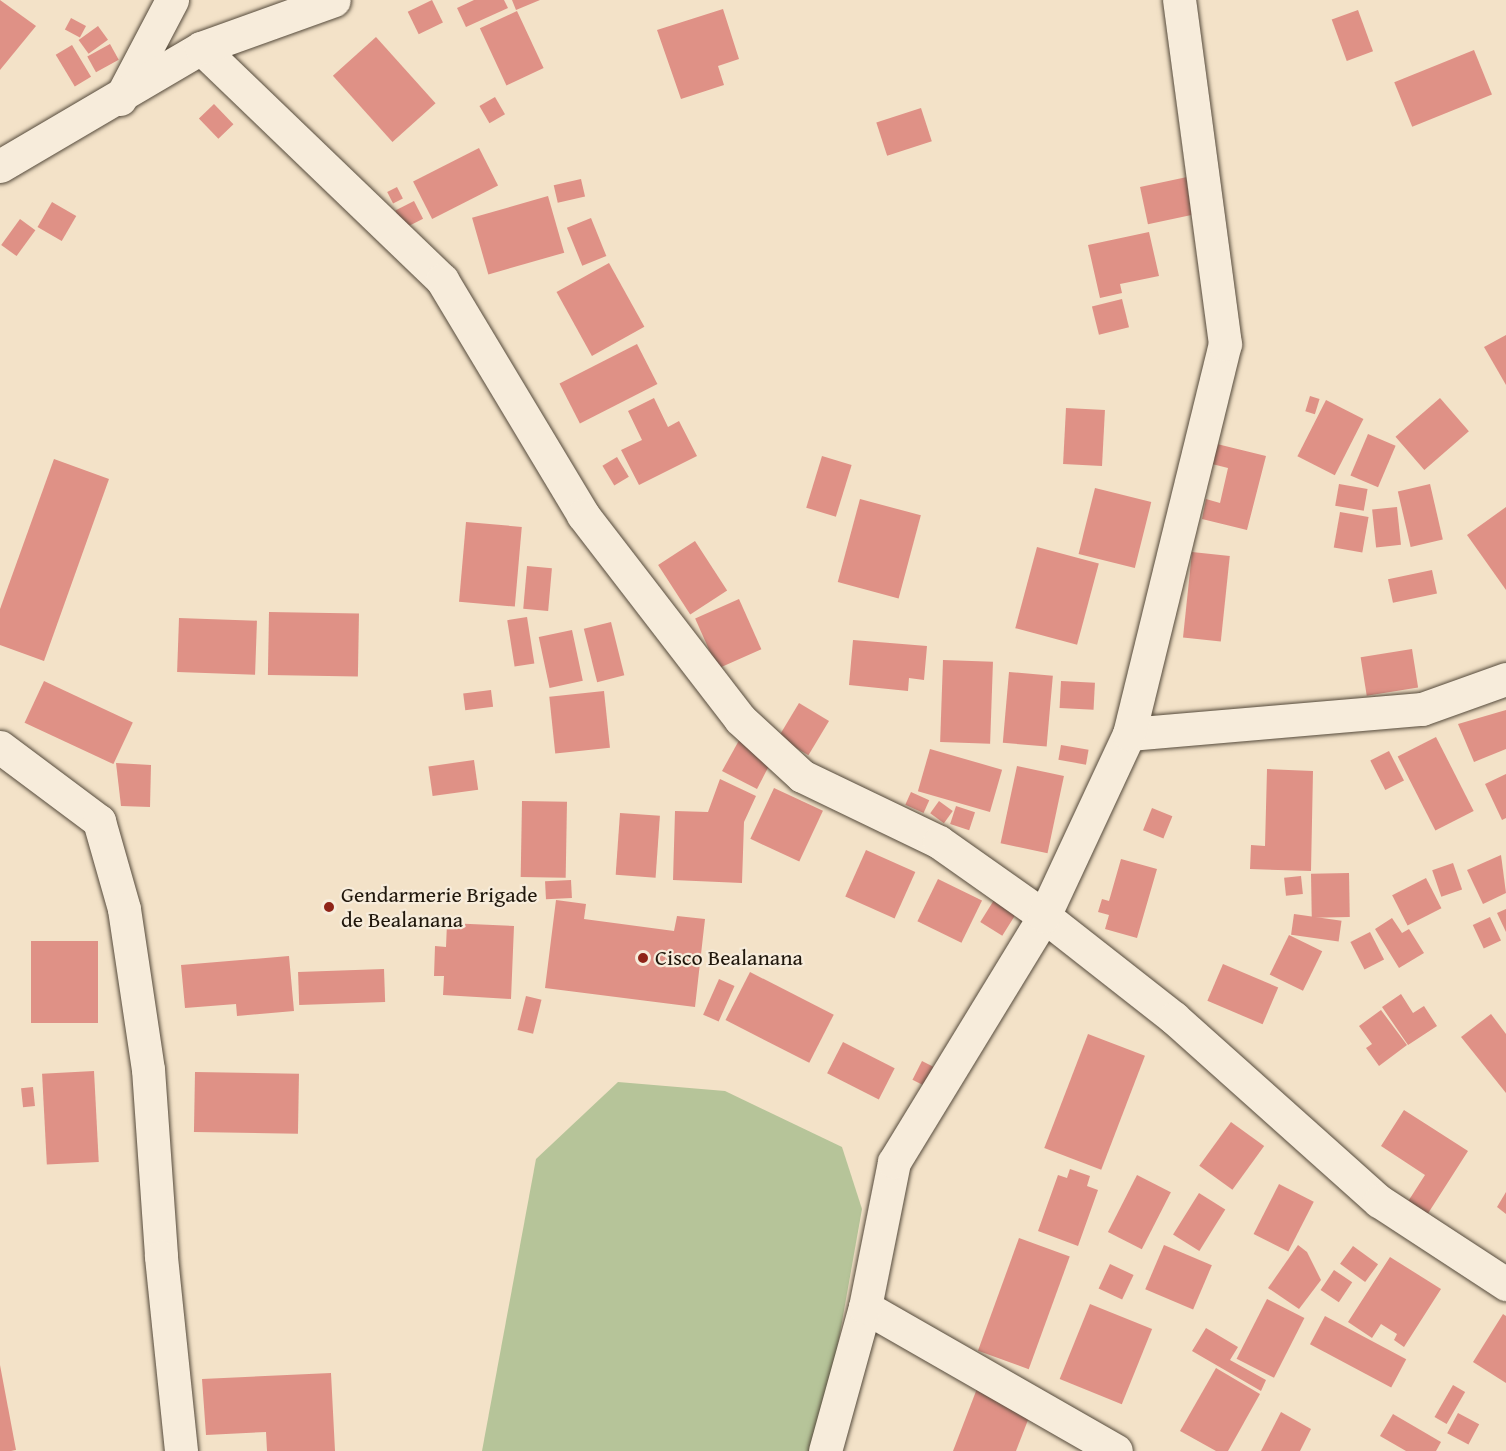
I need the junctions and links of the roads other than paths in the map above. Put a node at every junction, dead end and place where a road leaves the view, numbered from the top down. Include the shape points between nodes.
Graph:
1 (172, 0) edge
2 (334, 0) edge
3 (1179, 0) edge
4 (201, 48) junction
5 (119, 100) junction
6 (0, 166) edge
7 (1506, 679) edge
8 (1129, 734) junction
9 (0, 747) edge
10 (1044, 916) junction
11 (1506, 1284) edge
12 (865, 1307) junction
13 (182, 1451) edge
14 (825, 1451) edge
15 (1116, 1451) edge

1 - 5 street
2 - 4 street
3 - 8 street via 1225,344
4 - 5 street
4 - 10 street via 442,280 583,515 740,719 802,776 939,842
5 - 6 street
7 - 8 street via 1422,709
8 - 10 street
9 - 13 street via 99,821 124,909 148,1069 161,1257
10 - 11 street via 1174,1018 1379,1201
10 - 12 street via 894,1162
12 - 14 street
12 - 15 street

